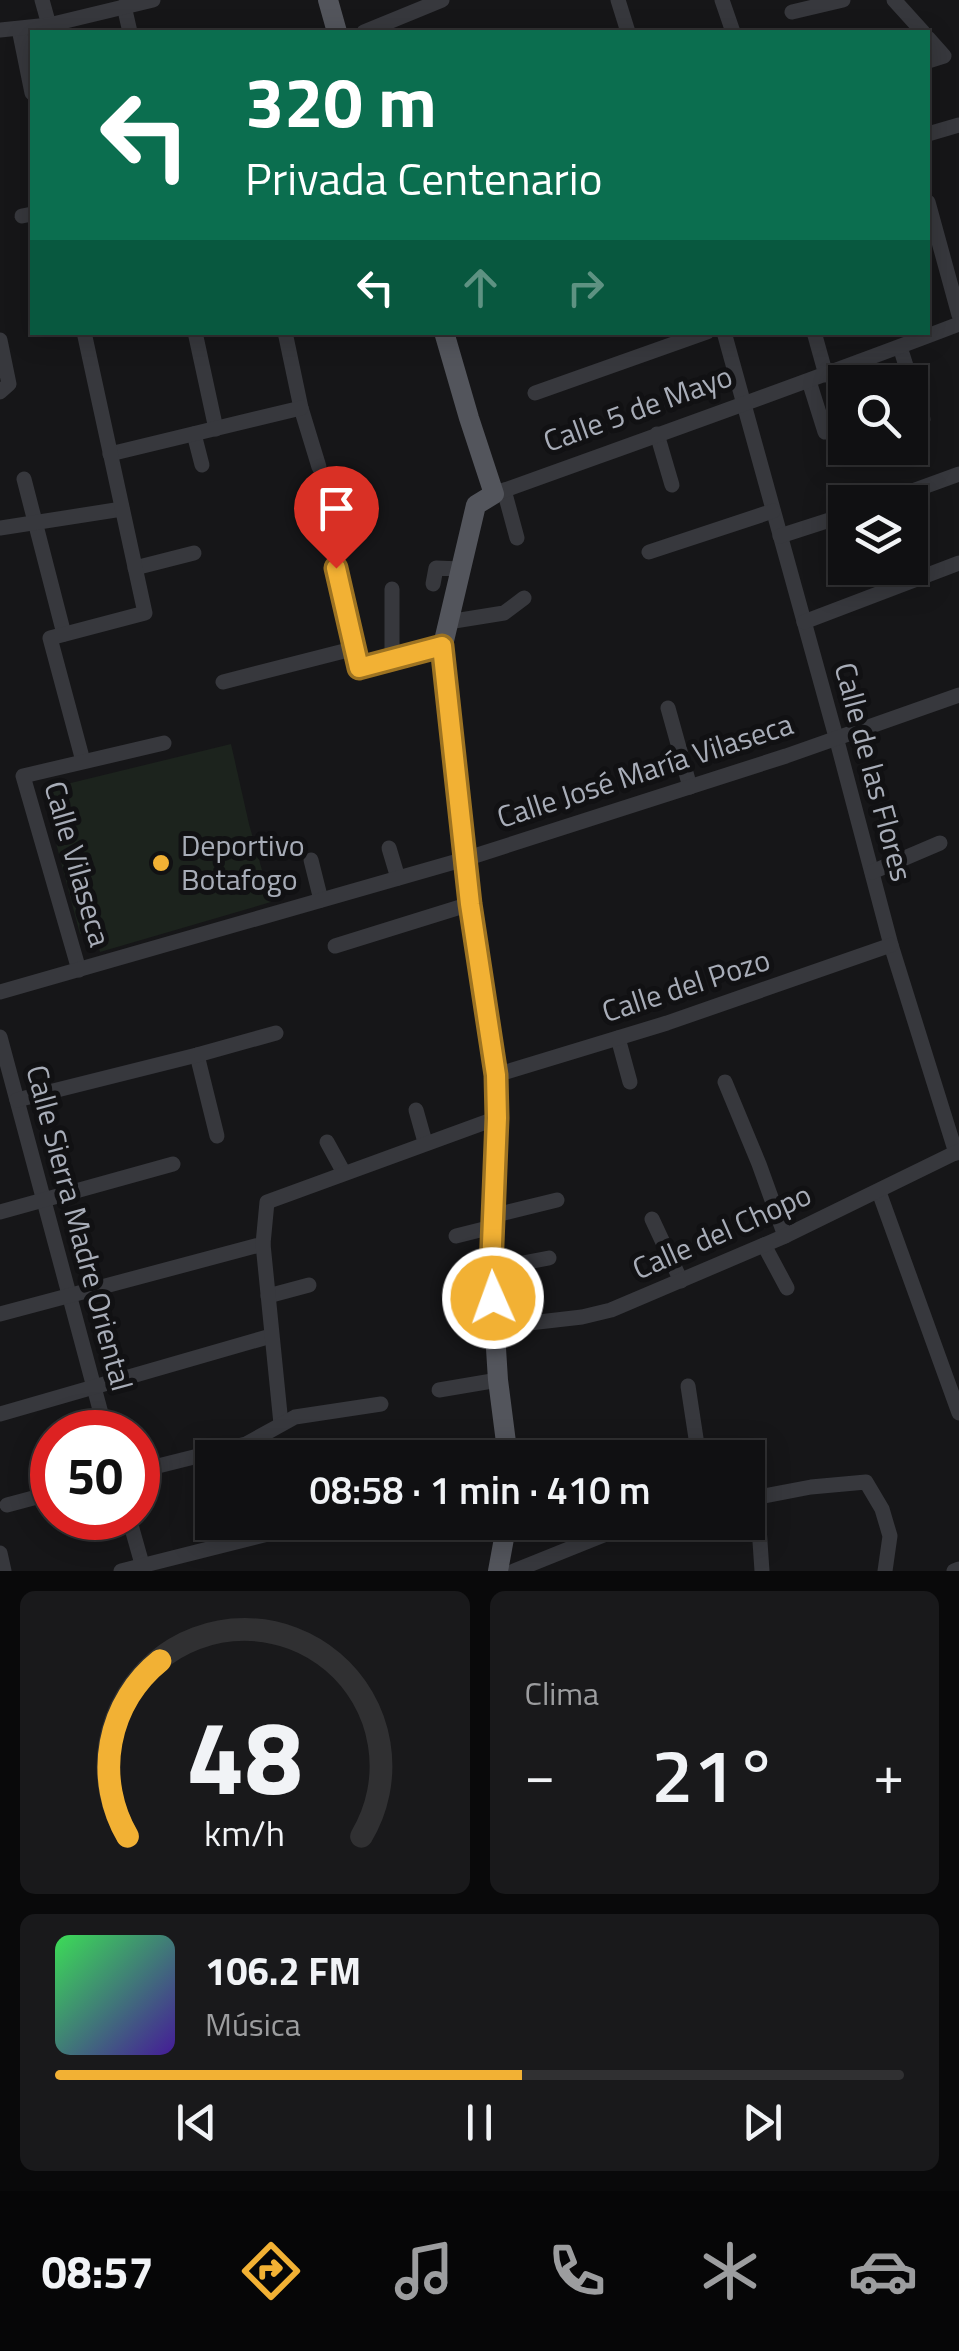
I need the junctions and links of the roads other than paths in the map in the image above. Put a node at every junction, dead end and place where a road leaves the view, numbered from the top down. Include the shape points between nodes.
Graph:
1 (42, 0) edge
2 (328, 0) edge
3 (442, 0) edge
4 (618, 0) edge
5 (722, 0) edge
6 (843, 0) edge
7 (894, 0) edge
8 (146, 1) edge
9 (124, 6) junction
10 (792, 12) dead end
11 (48, 25) junction
12 (19, 29) junction
13 (0, 30) edge
14 (130, 30) edge
15 (336, 30) edge
16 (369, 30) edge
17 (627, 30) edge
18 (732, 30) edge
19 (921, 30) edge
20 (930, 41) edge
21 (930, 61) edge
22 (30, 82) edge
23 (959, 125) edge
24 (930, 133) edge
25 (930, 214) edge
26 (959, 316) edge
27 (959, 324) edge
28 (85, 335) edge
29 (196, 335) edge
30 (290, 335) edge
31 (445, 335) edge
32 (699, 335) edge
33 (725, 335) edge
34 (815, 335) edge
35 (0, 340) edge
36 (900, 347) junction
37 (906, 365) edge
38 (826, 374) junction
39 (809, 380) junction
40 (4, 388) edge
41 (535, 393) dead end
42 (743, 403) junction
43 (300, 408) junction
44 (216, 429) junction
45 (825, 432) dead end
46 (194, 434) junction
47 (657, 434) junction
48 (110, 454) junction
49 (202, 465) dead end
50 (319, 467) dead end
51 (959, 474) edge
52 (24, 479) dead end
53 (672, 485) dead end
54 (928, 485) edge
55 (499, 492) junction
56 (122, 508) junction
57 (773, 510) junction
58 (828, 520) edge
59 (36, 522) junction
60 (0, 528) edge
61 (780, 536) junction
62 (517, 538) dead end
63 (649, 552) dead end
64 (194, 553) dead end
65 (959, 563) edge
66 (135, 568) junction
67 (336, 568) dead end
68 (461, 570) junction
69 (432, 584) dead end
70 (392, 589) dead end
71 (524, 598) dead end
72 (448, 622) junction
73 (804, 622) junction
74 (64, 634) junction
75 (442, 646) junction
76 (356, 648) junction
77 (392, 659) junction
78 (223, 682) dead end
79 (959, 695) edge
80 (668, 708) dead end
81 (836, 737) junction
82 (164, 743) dead end
83 (84, 761) junction
84 (690, 787) junction
85 (940, 843) dead end
86 (389, 848) dead end
87 (465, 858) junction
88 (310, 860) dead end
89 (872, 872) junction
90 (398, 878) junction
91 (321, 900) junction
92 (470, 904) junction
93 (335, 946) dead end
94 (891, 946) junction
95 (79, 970) junction
96 (0, 992) edge
97 (276, 1033) dead end
98 (0, 1037) edge
99 (618, 1038) junction
100 (197, 1055) junction
101 (496, 1075) junction
102 (630, 1082) dead end
103 (725, 1082) dead end
104 (16, 1100) junction
105 (416, 1110) dead end
106 (497, 1118) junction
107 (217, 1136) dead end
108 (327, 1142) dead end
109 (425, 1142) junction
110 (958, 1152) edge
111 (173, 1164) dead end
112 (344, 1173) junction
113 (879, 1192) junction
114 (557, 1200) dead end
115 (43, 1201) junction
116 (0, 1212) edge
117 (652, 1219) dead end
118 (492, 1221) junction
119 (456, 1236) dead end
120 (785, 1236) junction
121 (263, 1244) junction
122 (764, 1245) junction
123 (550, 1258) dead end
124 (491, 1269) junction
125 (681, 1280) junction
126 (308, 1286) dead end
127 (787, 1288) dead end
128 (68, 1294) junction
129 (268, 1296) junction
130 (0, 1314) edge
131 (495, 1327) junction
132 (271, 1336) junction
133 (952, 1371) edge
134 (498, 1380) junction
135 (688, 1386) dead end
136 (93, 1388) junction
137 (440, 1390) dead end
138 (381, 1404) dead end
139 (100, 1410) edge
140 (959, 1413) edge
141 (0, 1414) edge
142 (280, 1424) junction
143 (506, 1440) edge
144 (696, 1440) edge
145 (160, 1466) edge
146 (765, 1495) edge
147 (30, 1498) edge
148 (7, 1504) dead end
149 (136, 1540) edge
150 (249, 1540) edge
151 (504, 1540) edge
152 (591, 1540) edge
153 (758, 1540) edge
154 (0, 1552) edge
155 (143, 1569) edge
156 (4, 1571) edge
157 (121, 1571) edge
158 (498, 1571) edge
159 (514, 1571) edge
160 (762, 1571) edge
161 (885, 1571) edge

1 - 11 street
2 - 15 main road
3 - 16 street
4 - 17 street
5 - 18 street
6 - 10 street
7 - 19 street
8 - 9 street
9 - 11 street
9 - 14 street
11 - 12 street
12 - 13 street
12 - 22 street
20 - 21 street via 944,56
23 - 24 street
25 - 26 street
27 - 36 street, Calle 5 de Mayo
28 - 48 street
29 - 44 street
30 - 43 street
31 - 55 main road via 468,418
32 - 41 street
33 - 42 street, Calle de las Flores
34 - 38 street
35 - 40 street
36 - 37 street
36 - 38 street, Calle 5 de Mayo
38 - 39 street, Calle 5 de Mayo
39 - 42 street, Calle 5 de Mayo
39 - 45 street
42 - 47 street, Calle 5 de Mayo
42 - 57 street, Calle de las Flores
43 - 44 street
43 - 50 street
44 - 46 street
46 - 48 street
46 - 49 street
47 - 53 street
47 - 55 street, Calle 5 de Mayo
48 - 56 street
51 - 54 street
52 - 59 street, Calle Vilaseca
55 - 62 street
55 - 68 main road via 476,505
56 - 59 street
56 - 66 street
57 - 61 street, Calle de las Flores
57 - 63 street
58 - 61 street
59 - 60 street
59 - 74 street, Calle Vilaseca
61 - 73 street, Calle de las Flores
64 - 66 street
65 - 73 street
66 - 74 street via 145,613
67 - 76 street
68 - 69 street via 436,568
68 - 72 main road
70 - 77 street
71 - 72 street via 504,612
72 - 75 main road
73 - 81 street, Calle de las Flores
74 - 83 street, Calle Vilaseca via 50,638
75 - 77 street
75 - 87 main road
76 - 77 street via 359,668
76 - 78 street
79 - 81 street, Calle José María Vilaseca
80 - 84 street
81 - 84 street, Calle José María Vilaseca
81 - 89 street, Calle de las Flores
82 - 83 street, Calle Vilaseca
83 - 95 street, Calle Vilaseca via 23,776
84 - 87 street, Calle José María Vilaseca
85 - 89 street
86 - 90 street
87 - 90 street, Calle José María Vilaseca
87 - 92 main road
88 - 91 street
89 - 94 street, Calle de las Flores
90 - 91 street, Calle José María Vilaseca
91 - 95 street, Calle José María Vilaseca
92 - 93 street
92 - 101 main road
94 - 99 street, Calle del Pozo
94 - 110 street, Calle de las Flores
95 - 96 street, Calle José María Vilaseca
97 - 100 street
98 - 104 street, Calle Sierra Madre Oriental
99 - 101 street, Calle del Pozo
99 - 102 street
100 - 104 street
100 - 107 street
101 - 106 main road
103 - 120 street
104 - 115 street, Calle Sierra Madre Oriental
105 - 109 street
106 - 109 street
106 - 118 main road
108 - 112 street
109 - 112 street
110 - 113 street, Calle del Chopo
111 - 115 street
112 - 121 street via 266,1202
113 - 120 street, Calle del Chopo
113 - 133 street
114 - 118 street
115 - 116 street
115 - 128 street, Calle Sierra Madre Oriental
117 - 125 street
118 - 119 street
118 - 124 main road
120 - 122 street, Calle del Chopo
121 - 128 street
121 - 129 street
122 - 125 street, Calle del Chopo
122 - 127 street
123 - 124 street
124 - 131 main road
125 - 131 street, Calle del Chopo via 611,1310
126 - 129 street
128 - 130 street
128 - 136 street, Calle Sierra Madre Oriental
129 - 132 street
131 - 134 main road
132 - 136 street
132 - 142 street
133 - 140 street
134 - 137 street
134 - 143 main road
135 - 144 street
136 - 139 street, Calle Sierra Madre Oriental
136 - 141 street
138 - 142 street via 294,1416
142 - 145 street via 246,1444
146 - 161 street via 866,1482 890,1536
147 - 148 street
149 - 155 street
150 - 155 street
151 - 158 main road
152 - 159 street
153 - 160 street
154 - 156 street
155 - 157 street

